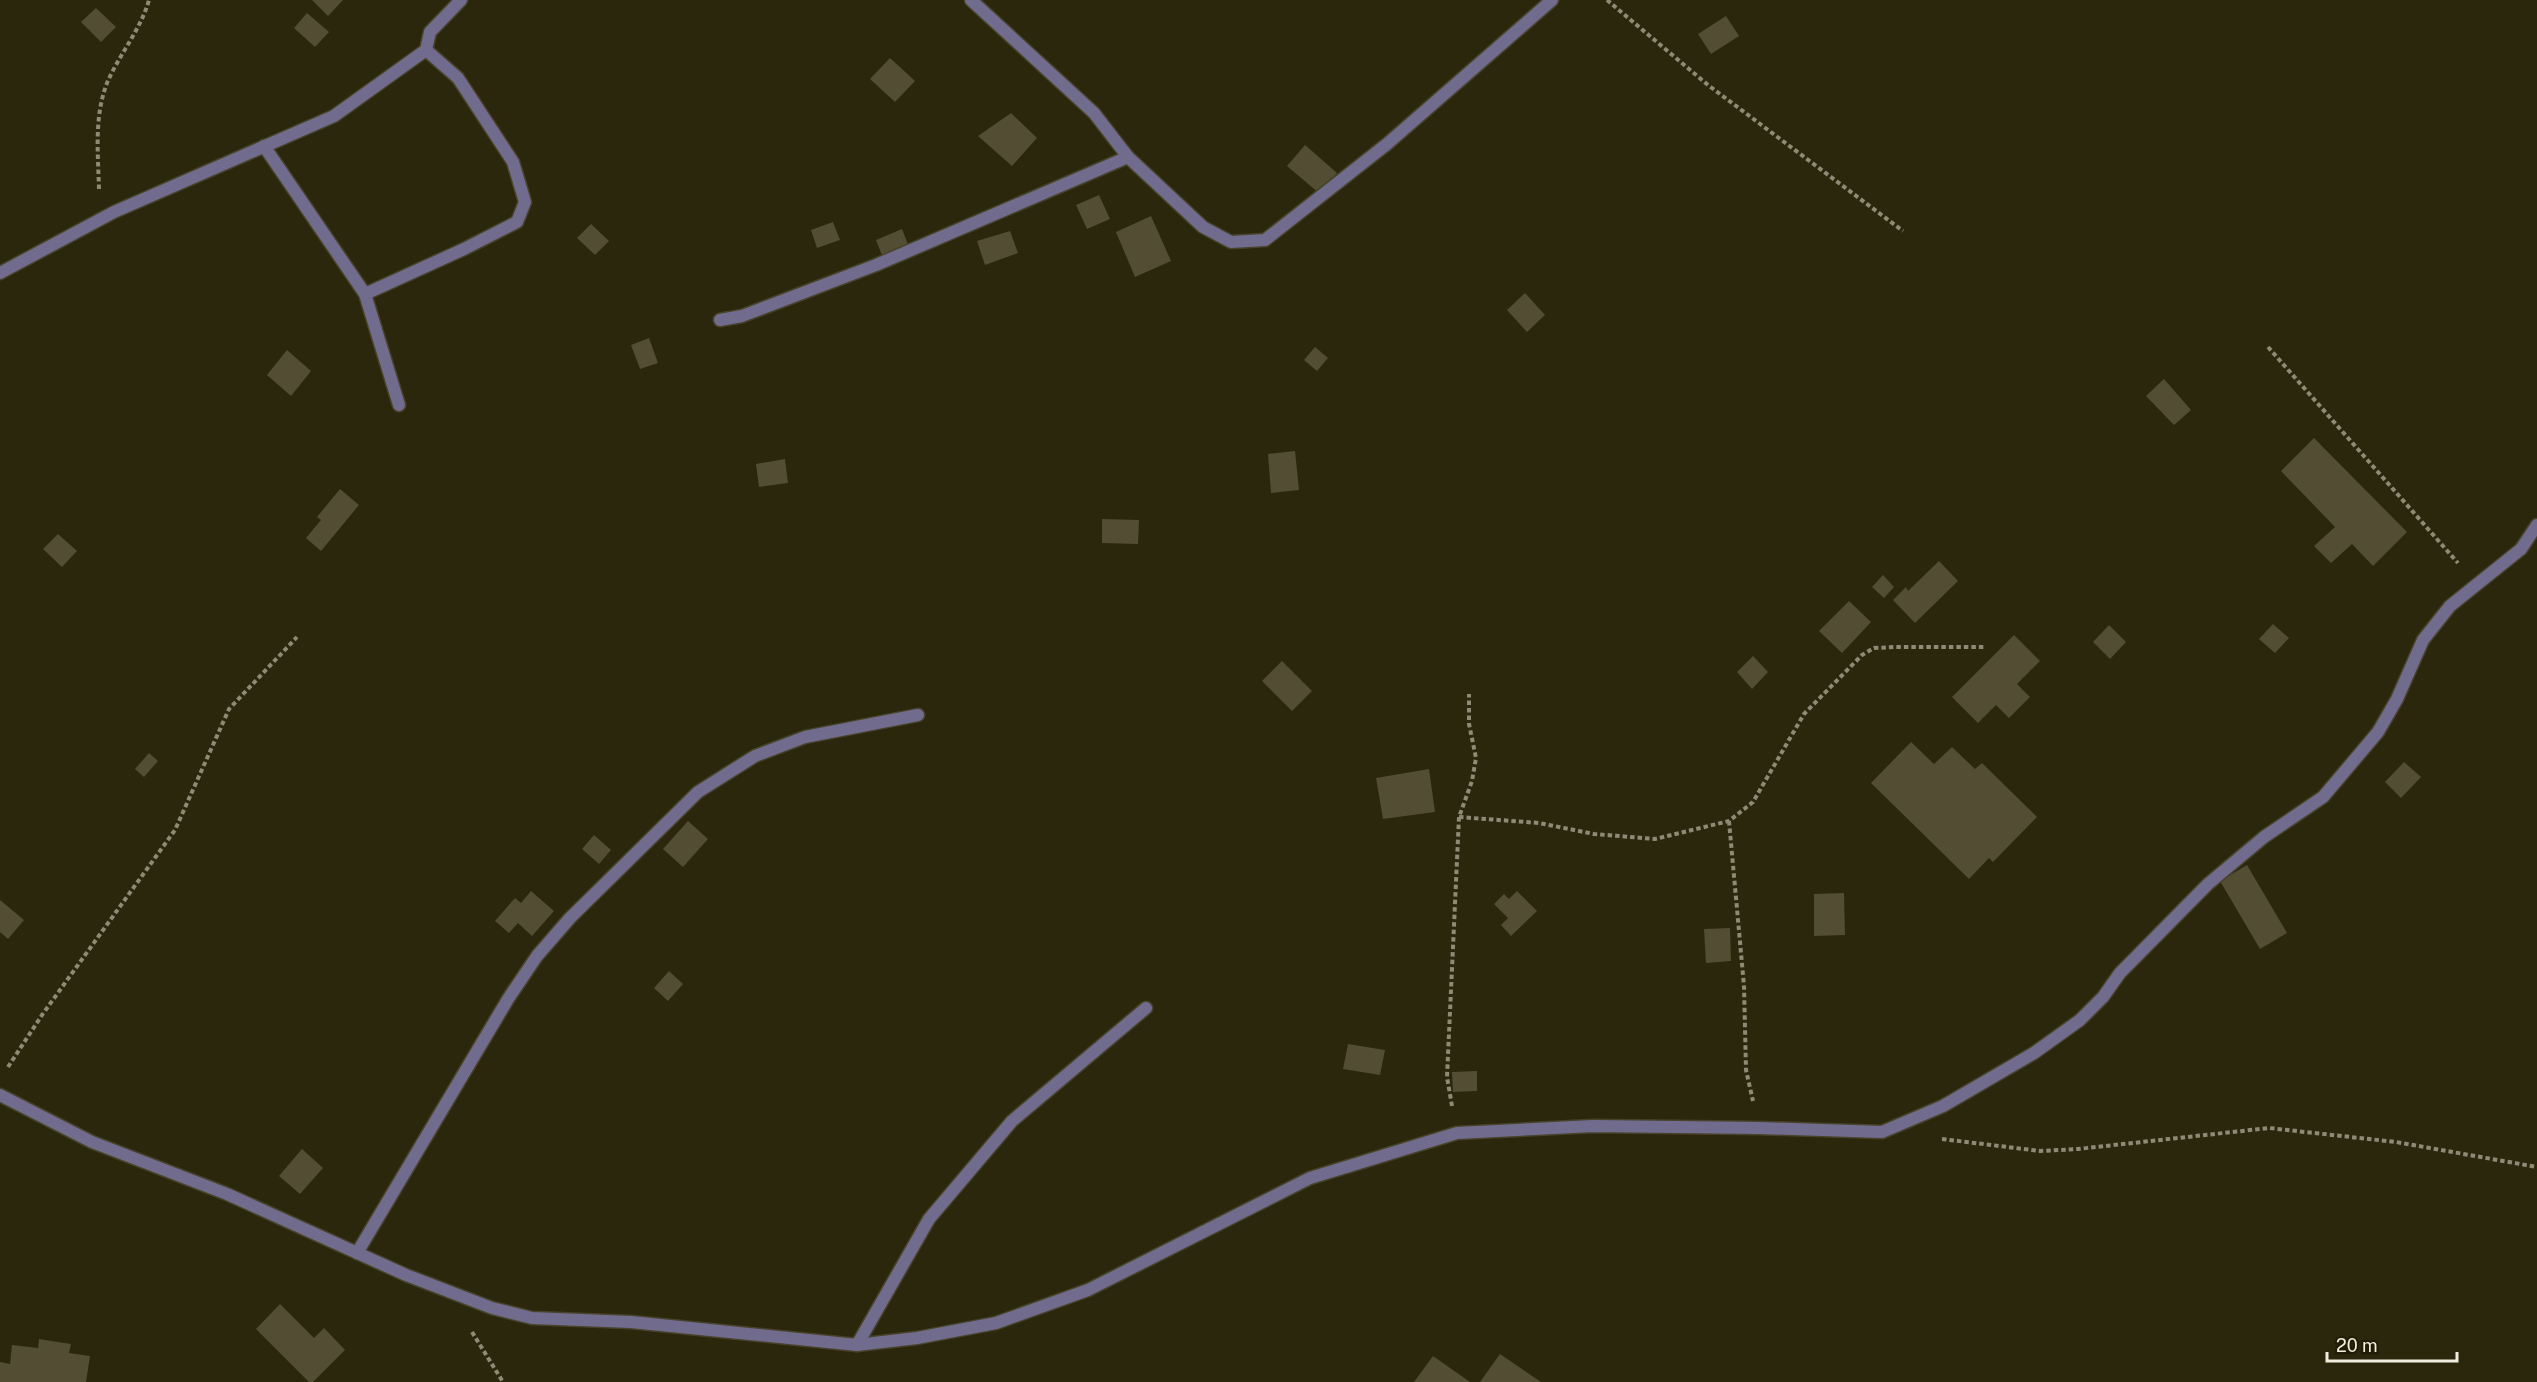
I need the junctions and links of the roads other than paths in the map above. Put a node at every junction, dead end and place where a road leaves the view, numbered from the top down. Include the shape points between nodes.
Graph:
1 (461, 0) edge
2 (971, 0) edge
3 (1552, 0) edge
4 (426, 50) junction
5 (264, 146) junction
6 (1128, 157) junction
7 (0, 273) edge
8 (365, 294) junction
9 (720, 320) dead end
10 (399, 405) dead end
11 (2537, 525) edge
12 (918, 715) dead end
13 (1146, 1008) dead end
14 (0, 1095) edge
15 (357, 1253) junction
16 (857, 1345) junction

1 - 4 street via 429,32
2 - 6 street via 1094,113
3 - 6 street via 1387,144 1265,240 1231,243 1203,227
4 - 5 street via 334,116
4 - 8 street via 458,78 513,162 525,202 517,222
5 - 7 street via 100,219
5 - 8 street
6 - 9 street via 876,265 742,316
8 - 10 street
11 - 16 street via 2521,549 2450,606 2423,640 2378,732 2323,797 2264,837 2208,884 2120,973 2080,1020 2034,1053 1943,1106 1882,1132 1593,1126 1457,1133 1310,1178 1088,1290 1017,1316 974,1327
12 - 15 street via 805,737 754,756 698,792 570,918 537,956
13 - 16 street via 1012,1121 929,1219
14 - 15 street via 92,1142 227,1194
15 - 16 street via 446,1291 532,1318 631,1322

